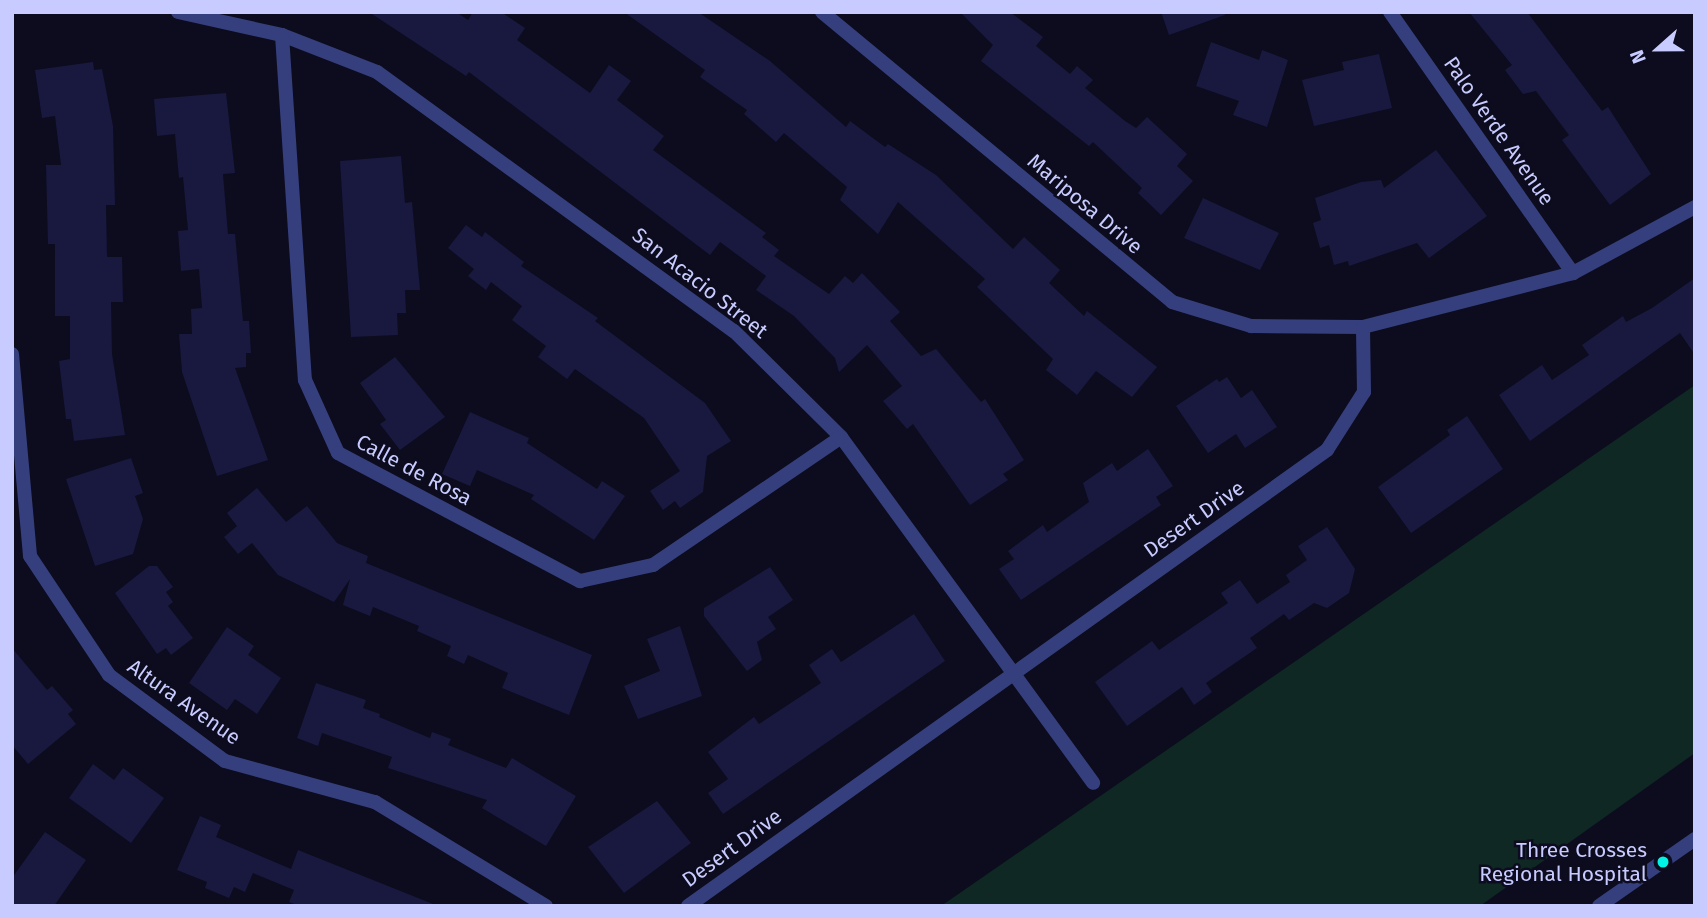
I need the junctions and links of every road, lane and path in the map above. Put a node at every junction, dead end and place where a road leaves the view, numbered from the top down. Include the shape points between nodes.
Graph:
1 (178, 12) edge
2 (822, 12) edge
3 (1390, 12) edge
4 (282, 35) junction
5 (1695, 207) edge
6 (1573, 273) junction
7 (1363, 327) junction
8 (12, 354) edge
9 (841, 437) junction
10 (1015, 671) junction
11 (1093, 783) dead end
12 (1695, 839) edge
13 (546, 906) edge
14 (688, 906) edge
15 (1599, 906) edge

1 - 4 street, San Acacio Street
2 - 7 street, Mariposa Drive via 1171,302 1251,326
3 - 6 street, Palo Verde Avenue
4 - 9 street, San Acacio Street via 377,72 734,331
4 - 9 street, Calle de Rosa via 304,380 338,453 580,581 653,565
5 - 6 street
6 - 7 street
7 - 10 street, Desert Drive via 1364,393 1327,450
8 - 13 street, Altura Avenue via 30,556 109,675 225,761 375,802
9 - 10 street, San Acacio Street
10 - 11 street, San Acacio Street
10 - 14 street, Desert Drive
12 - 15 street

